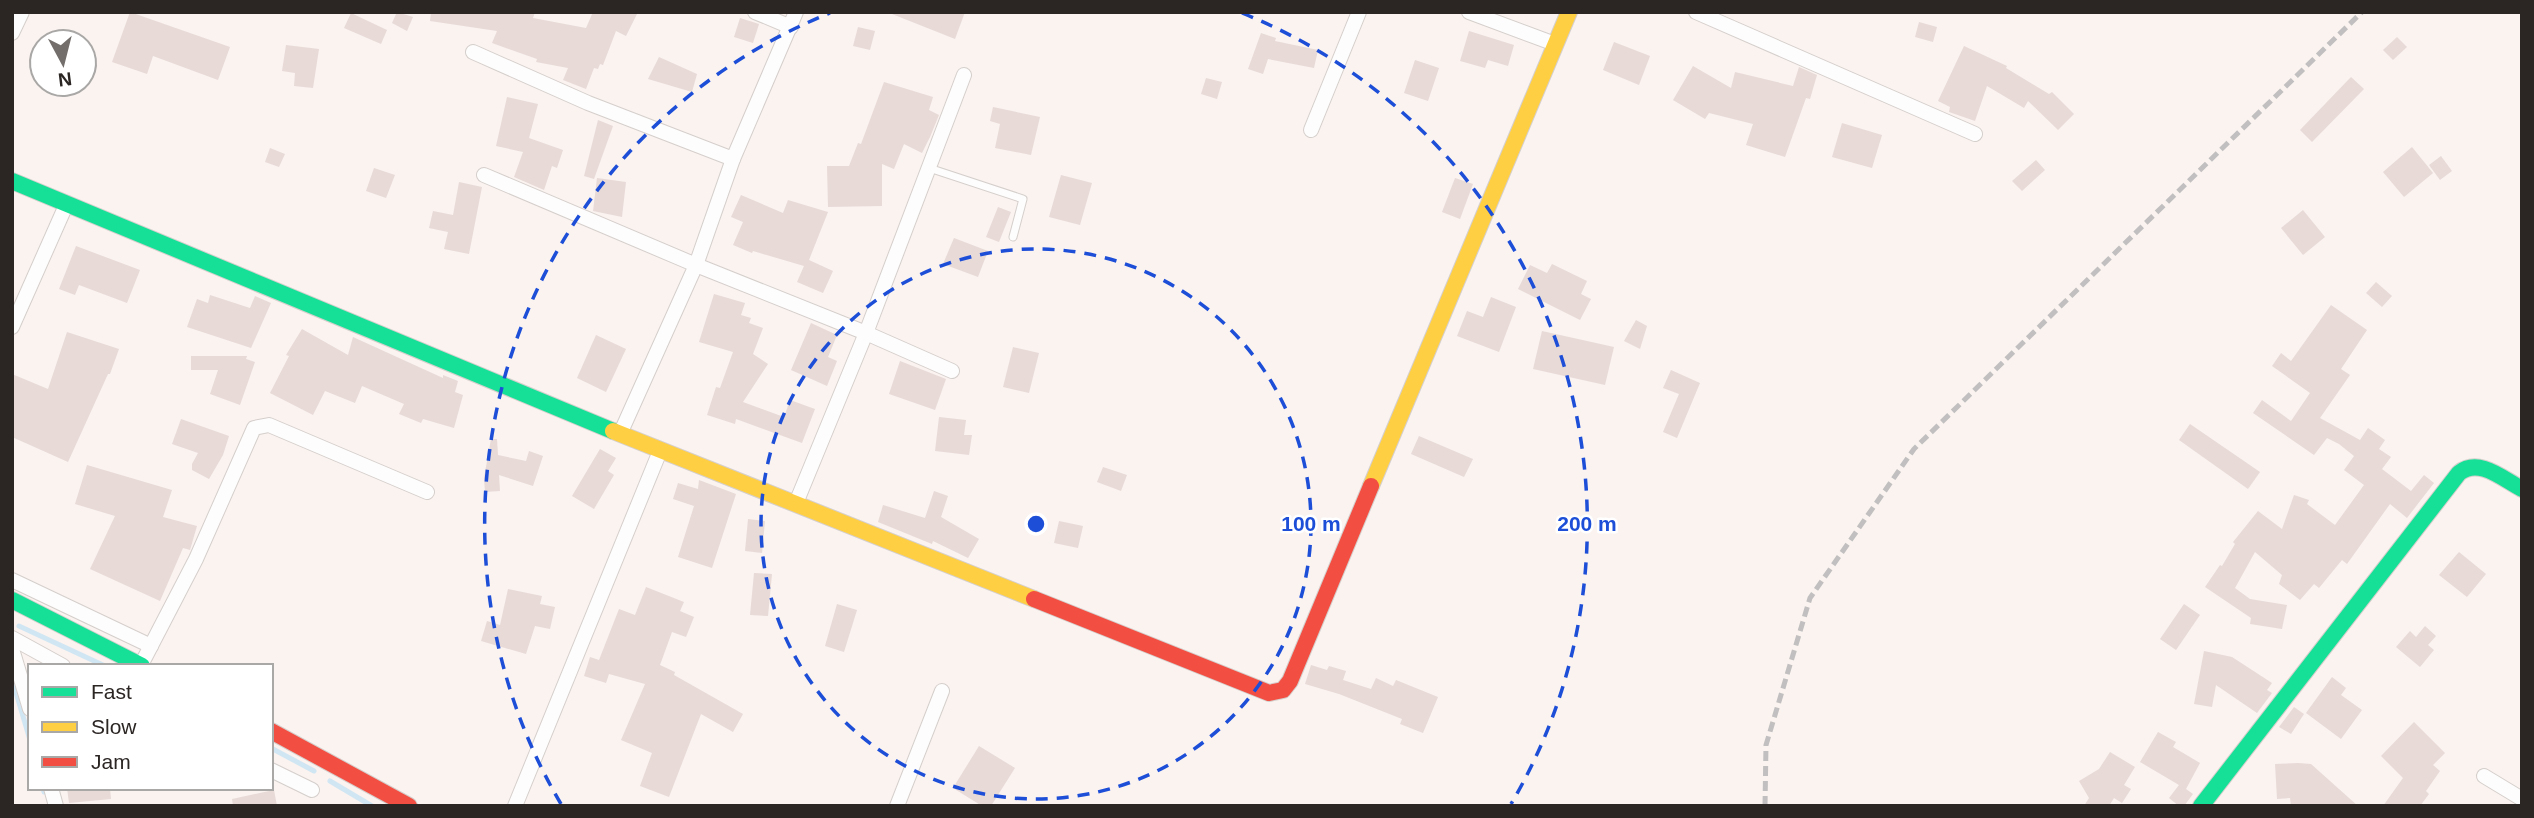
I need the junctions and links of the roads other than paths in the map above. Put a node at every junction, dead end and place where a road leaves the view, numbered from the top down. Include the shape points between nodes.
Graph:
1 (22, 12) edge
2 (755, 12) edge
3 (796, 12) edge
4 (1359, 12) edge
5 (1469, 12) edge
6 (1569, 12) edge
7 (1696, 12) edge
8 (791, 27) junction
9 (12, 33) edge
10 (1555, 44) junction
11 (473, 52) dead end
12 (964, 75) dead end
13 (1311, 130) dead end
14 (1975, 134) dead end
15 (733, 159) junction
16 (929, 168) junction
17 (484, 175) dead end
18 (12, 181) edge
19 (67, 204) junction
20 (1013, 237) dead end
21 (696, 265) junction
22 (12, 327) edge
23 (866, 333) junction
24 (952, 371) dead end
25 (620, 434) junction
26 (660, 451) junction
27 (2522, 489) edge
28 (427, 492) dead end
29 (796, 503) junction
30 (12, 580) edge
31 (13, 602) edge
32 (12, 638) edge
33 (151, 646) junction
34 (12, 649) edge
35 (59, 664) edge
36 (139, 664) edge
37 (142, 664) edge
38 (942, 691) dead end
39 (28, 702) edge
40 (273, 732) edge
41 (273, 772) edge
42 (2484, 776) dead end
43 (312, 790) dead end
44 (2522, 799) edge
45 (409, 806) edge
46 (514, 806) edge
47 (897, 806) edge
48 (2201, 806) edge

1 - 9 street
2 - 8 street
3 - 8 street
4 - 13 street
5 - 10 street
6 - 10 street
7 - 14 street
8 - 15 street
10 - 29 street via 1283,691 1269,692
11 - 15 street
12 - 16 street
15 - 21 street
16 - 20 lane via 1023,199
16 - 23 street
17 - 21 street
18 - 19 street
19 - 22 street
19 - 25 street
21 - 23 street
21 - 25 street
23 - 24 street
23 - 29 street
25 - 26 street
26 - 29 street
26 - 46 street
27 - 48 street via 2475,467 2461,471
28 - 33 street via 269,425 254,428 196,559
30 - 33 street
31 - 36 street
32 - 35 street
33 - 37 street
34 - 39 street
38 - 47 street
40 - 45 street
41 - 43 street
42 - 44 street

